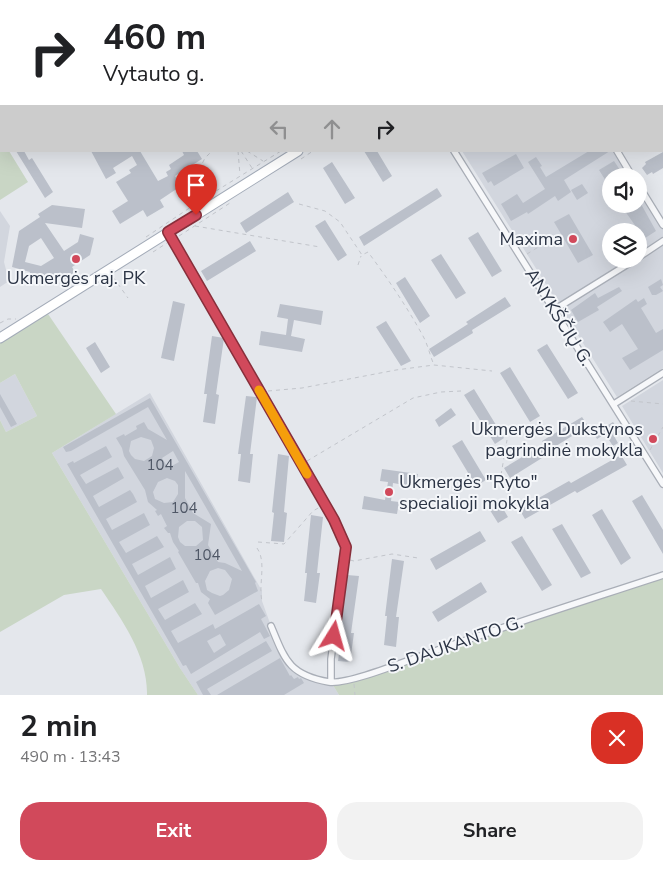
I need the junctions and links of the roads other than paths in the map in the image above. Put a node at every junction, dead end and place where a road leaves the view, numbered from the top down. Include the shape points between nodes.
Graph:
1 (296, 152) edge
2 (455, 152) edge
3 (618, 152) edge
4 (627, 168) edge
5 (647, 199) edge
6 (663, 225) edge
7 (168, 232) junction
8 (663, 241) edge
9 (647, 251) edge
10 (621, 268) edge
11 (554, 310) junction
12 (0, 338) edge
13 (663, 373) edge
14 (614, 404) junction
15 (663, 484) edge
16 (663, 575) edge
17 (271, 626) dead end
18 (331, 682) junction

1 - 7 main road
2 - 11 street, ANYKŠČIŲ G.
3 - 4 street
5 - 6 street
7 - 12 main road
7 - 18 street via 325,504 346,547 331,659
8 - 9 street
10 - 11 street
11 - 14 street, ANYKŠČIŲ G.
13 - 14 street
14 - 15 street, ANYKŠČIŲ G.
16 - 18 street, S. DAUKANTO G. via 354,678
17 - 18 street, S. DAUKANTO G. via 292,668 306,676

